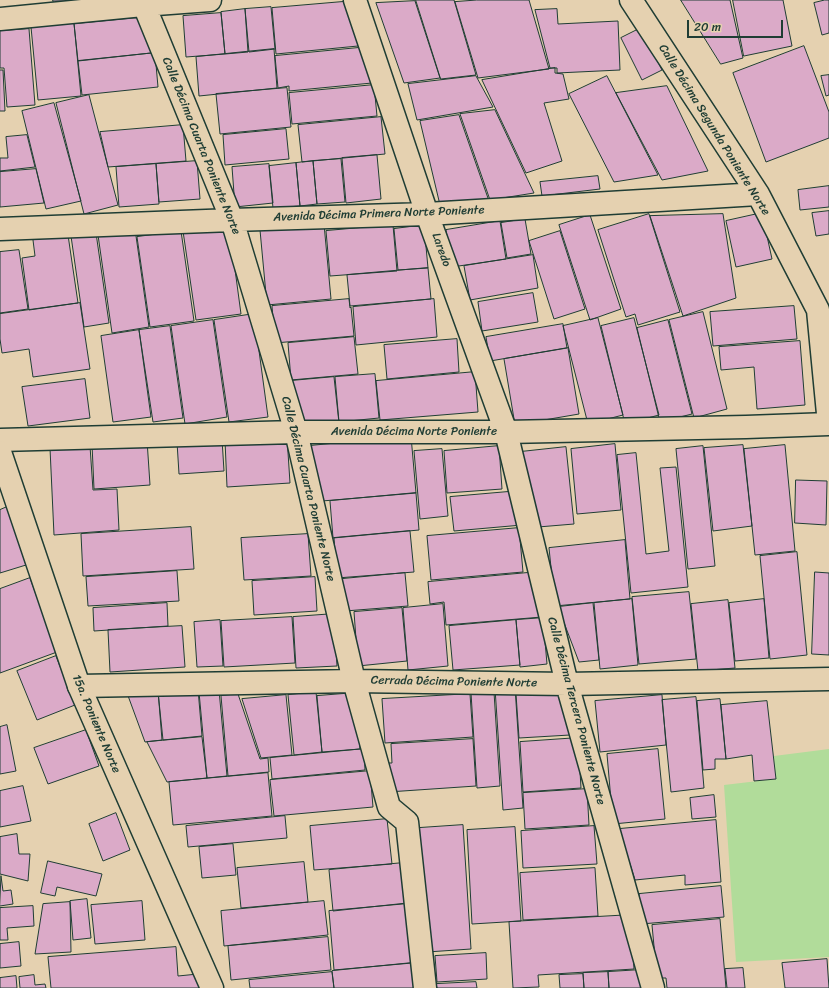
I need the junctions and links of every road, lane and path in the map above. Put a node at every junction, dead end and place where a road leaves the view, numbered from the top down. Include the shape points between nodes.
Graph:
1 (210, 0) edge
2 (355, 0) edge
3 (631, 0) edge
4 (143, 2) edge
5 (0, 18) edge
6 (758, 194) junction
7 (427, 214) junction
8 (232, 220) junction
9 (0, 229) edge
10 (829, 424) edge
11 (296, 432) junction
12 (506, 432) junction
13 (0, 440) edge
14 (0, 452) edge
15 (829, 679) edge
16 (354, 681) junction
17 (567, 684) junction
18 (79, 686) junction
19 (212, 988) edge
20 (425, 988) edge
21 (653, 988) edge

1 - 4 street
2 - 7 street, Laredo
3 - 6 street, Calle Décima Segunda Poniente Norte
4 - 5 street
4 - 8 street, Calle Décima Cuarta Poniente Norte
6 - 7 street, Avenida Décima Primera Norte Poniente
6 - 10 street, Calle Décima Segunda Poniente Norte via 818,310
7 - 8 street, Avenida Décima Primera Norte Poniente
7 - 12 street, Laredo
8 - 9 street, Avenida Décima Primera Norte Poniente
8 - 11 street, Calle Décima Cuarta Poniente Norte
10 - 12 street, Avenida Décima Norte Poniente
11 - 12 street, Avenida Décima Norte Poniente
11 - 13 street, Avenida Décima Norte Poniente
11 - 16 street, Calle Décima Cuarta Poniente Norte
12 - 17 street, Calle Décima Tercera Poniente Norte
14 - 18 street, 15a. Poniente Norte
15 - 17 street, Cerrada Décima Poniente Norte
16 - 17 street, Cerrada Décima Poniente Norte
16 - 18 street, Cerrada Décima Poniente Norte
16 - 20 street, Calle Décima Cuarta Poniente Norte via 389,807 406,822
17 - 21 street, Calle Décima Tercera Poniente Norte
18 - 19 street, 15a. Poniente Norte

